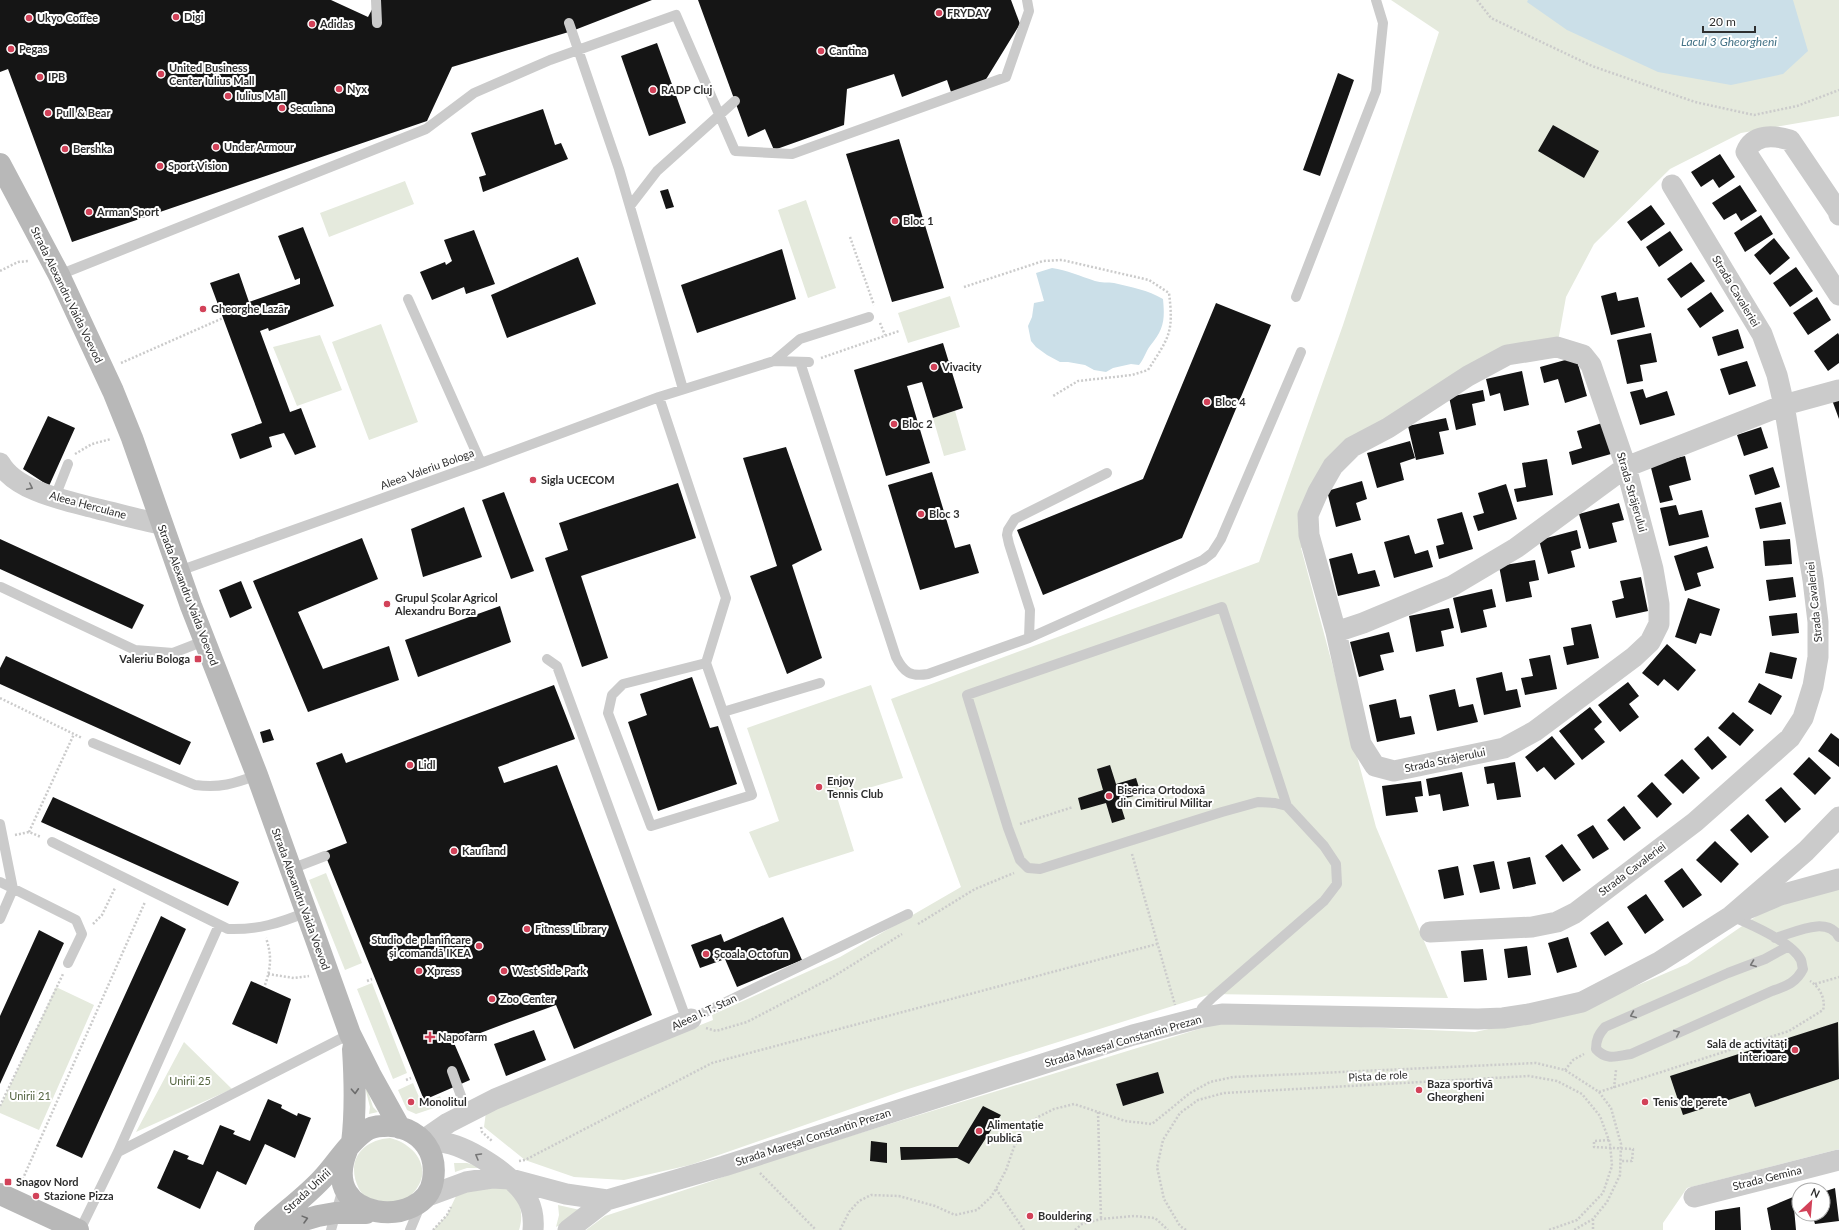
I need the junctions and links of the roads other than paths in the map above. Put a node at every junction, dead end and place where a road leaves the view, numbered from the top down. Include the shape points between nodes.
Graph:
1 (376, 0) edge
2 (1027, 0) edge
3 (1376, 0) edge
4 (377, 23) dead end
5 (569, 23) dead end
6 (735, 101) dead end
7 (0, 164) edge
8 (1672, 186) dead end
9 (630, 206) junction
10 (1839, 215) edge
11 (59, 276) junction
12 (1839, 295) edge
13 (1296, 297) dead end
14 (408, 299) dead end
15 (869, 317) dead end
16 (1301, 352) dead end
17 (774, 361) junction
18 (683, 389) junction
19 (1839, 390) edge
20 (659, 397) junction
21 (1784, 405) junction
22 (0, 463) edge
23 (481, 463) junction
24 (68, 464) road end
25 (1626, 467) junction
26 (1107, 473) dead end
27 (55, 497) junction
28 (161, 524) junction
29 (179, 571) junction
30 (1, 587) edge
31 (1336, 632) junction
32 (1029, 638) junction
33 (204, 641) junction
34 (547, 658) dead end
35 (706, 663) junction
36 (820, 683) dead end
37 (723, 712) junction
38 (93, 743) road end
39 (257, 775) junction
40 (1287, 806) junction
41 (1839, 817) edge
42 (0, 824) edge
43 (52, 842) road end
44 (326, 856) dead end
45 (291, 868) junction
46 (1839, 878) edge
47 (0, 882) edge
48 (13, 889) junction
49 (307, 912) junction
50 (908, 914) dead end
51 (1731, 916) junction
52 (0, 919) edge
53 (219, 924) junction
54 (1430, 932) dead end
55 (1839, 937) edge
56 (1775, 938) junction
57 (1787, 946) junction
58 (68, 963) road end
59 (689, 1020) junction
60 (1190, 1020) junction
61 (351, 1036) junction
62 (452, 1071) dead end
63 (495, 1099) junction
64 (466, 1107) junction
65 (414, 1136) junction
66 (350, 1146) junction
67 (118, 1152) junction
68 (1839, 1160) edge
69 (513, 1170) junction
70 (344, 1186) junction
71 (10, 1191) edge
72 (1694, 1196) dead end
73 (607, 1200) junction
74 (424, 1201) junction
75 (366, 1213) junction
76 (333, 1222) edge
77 (79, 1230) edge
78 (266, 1230) edge
79 (410, 1230) edge
80 (533, 1230) edge
81 (568, 1230) edge

1 - 4 lane
2 - 11 lane via 1029,11 1006,77 792,154 735,151 676,16 550,60 474,93 426,129
3 - 13 lane via 1383,23 1376,91
5 - 9 lane
6 - 9 lane via 657,171
7 - 11 main road, Strada Alexandru Vaida Voevod
8 - 21 street, Strada Cavaleriei via 1762,334 1777,375
9 - 18 lane
10 - 12 street via 1790,140 1767,136 1757,139 1748,146 1746,152
11 - 28 main road, Strada Alexandru Vaida Voevod via 132,438
14 - 23 lane
15 - 17 lane via 800,339
16 - 32 lane via 1221,540 1212,553 1203,560
17 - 18 lane, Aleea Valeriu Bologa
17 - 32 lane via 805,362 900,666 917,676 928,674
18 - 20 lane, Aleea Valeriu Bologa
19 - 21 street
20 - 23 lane, Aleea Valeriu Bologa
20 - 35 lane via 726,598
21 - 25 street
21 - 54 street, Strada Cavaleriei via 1818,622 1818,657 1813,686 1803,718 1790,738 1695,822 1575,913 1557,922 1532,927
22 -> 27 street, Aleea Herculane via 17,481
23 - 29 lane, Aleea Valeriu Bologa
24 - 27 lane
25 - 31 street via 1516,548 1452,586
25 - 31 street, Strada Străjerului via 1591,365 1583,355 1556,347 1507,355 1468,376 1388,428 1352,447 1333,466 1318,492 1308,515 1309,535
25 - 31 street, Strada Străjerului via 1653,569 1659,604 1659,624 1650,642 1634,658 1534,731 1504,748 1394,771 1375,766 1361,744
26 - 32 lane via 1015,519 1008,530 1009,544 1030,610
27 - 28 street, Aleea Herculane
28 - 29 main road, Strada Alexandru Vaida Voevod
29 - 33 main road, Strada Alexandru Vaida Voevod
30 - 33 lane via 135,650 173,653
33 - 39 main road, Strada Alexandru Vaida Voevod
34 - 59 lane via 557,666
35 - 37 lane
35 - 37 lane via 623,684 612,695 608,713 651,826 752,795
36 - 37 lane
38 - 39 lane via 195,785 229,785
39 - 45 main road, Strada Alexandru Vaida Voevod
40 - 40 lane via 1222,607 968,695 1008,828 1020,860 1028,868 1040,869 1258,802
40 - 60 lane via 1324,846 1336,864 1337,884 1324,901
41 - 51 street, Strada Mareșal Constantin Prezan via 1806,850
42 - 48 lane
43 - 53 lane
44 - 45 lane
45 - 49 main road, Strada Alexandru Vaida Voevod
46 - 51 street via 1780,896
47 - 48 lane
48 - 52 lane
48 - 58 lane via 76,920 82,934
49 - 53 lane via 275,924 247,930 228,929
49 - 61 main road, Strada Alexandru Vaida Voevod
50 - 59 lane, Aleea I. T. Stan
51 - 56 lane via 1760,928
51 - 60 street, Strada Mareșal Constantin Prezan via 1659,962 1582,1002 1555,1009 1478,1020 1222,1014
53 - 67 lane
55 - 56 lane via 1833,930 1818,925
56 - 57 lane
57 -> 57 lane via 1765,959 1605,1027 1598,1036 1596,1049 1607,1058 1630,1054 1791,984 1803,969 1801,960
59 - 63 street, Aleea I. T. Stan
60 - 73 street, Strada Mareșal Constantin Prezan via 1133,1035 724,1166
61 - 65 main road, Strada Alexandru Vaida Voevod via 370,1074
61 -> 66 main road, Strada Alexandru Vaida Voevod via 355,1119
61 - 67 lane
62 - 64 lane
63 - 64 street, Aleea I. T. Stan
63 - 65 street, Aleea I. T. Stan via 448,1123
64 - 65 street, Aleea I. T. Stan via 427,1121
65 - 66 main road, Strada Unirii via 386,1125 371,1128
69 -> 65 street, Strada Mareșal Constantin Prezan via 489,1163 460,1147
65 - 74 main road via 431,1155 434,1171 433,1184
66 - 70 main road, Strada Unirii via 342,1168
66 - 78 main road, Strada Unirii via 322,1179
67 - 77 lane
68 - 72 street, Strada Gemina
69 - 73 street, Strada Mareșal Constantin Prezan via 566,1194
69 - 74 street, Strada Mareșal Constantin Prezan via 492,1178 466,1182
69 - 80 street via 533,1213
70 - 75 main road, Strada Unirii via 353,1202
70 - 76 lane
71 - 77 main road
73 - 81 street
74 - 75 main road, Strada Unirii via 410,1213 399,1217 382,1218
74 - 79 lane
75 - 76 main road, Strada Unirii
78 -> 76 main road, Strada Unirii via 318,1216

